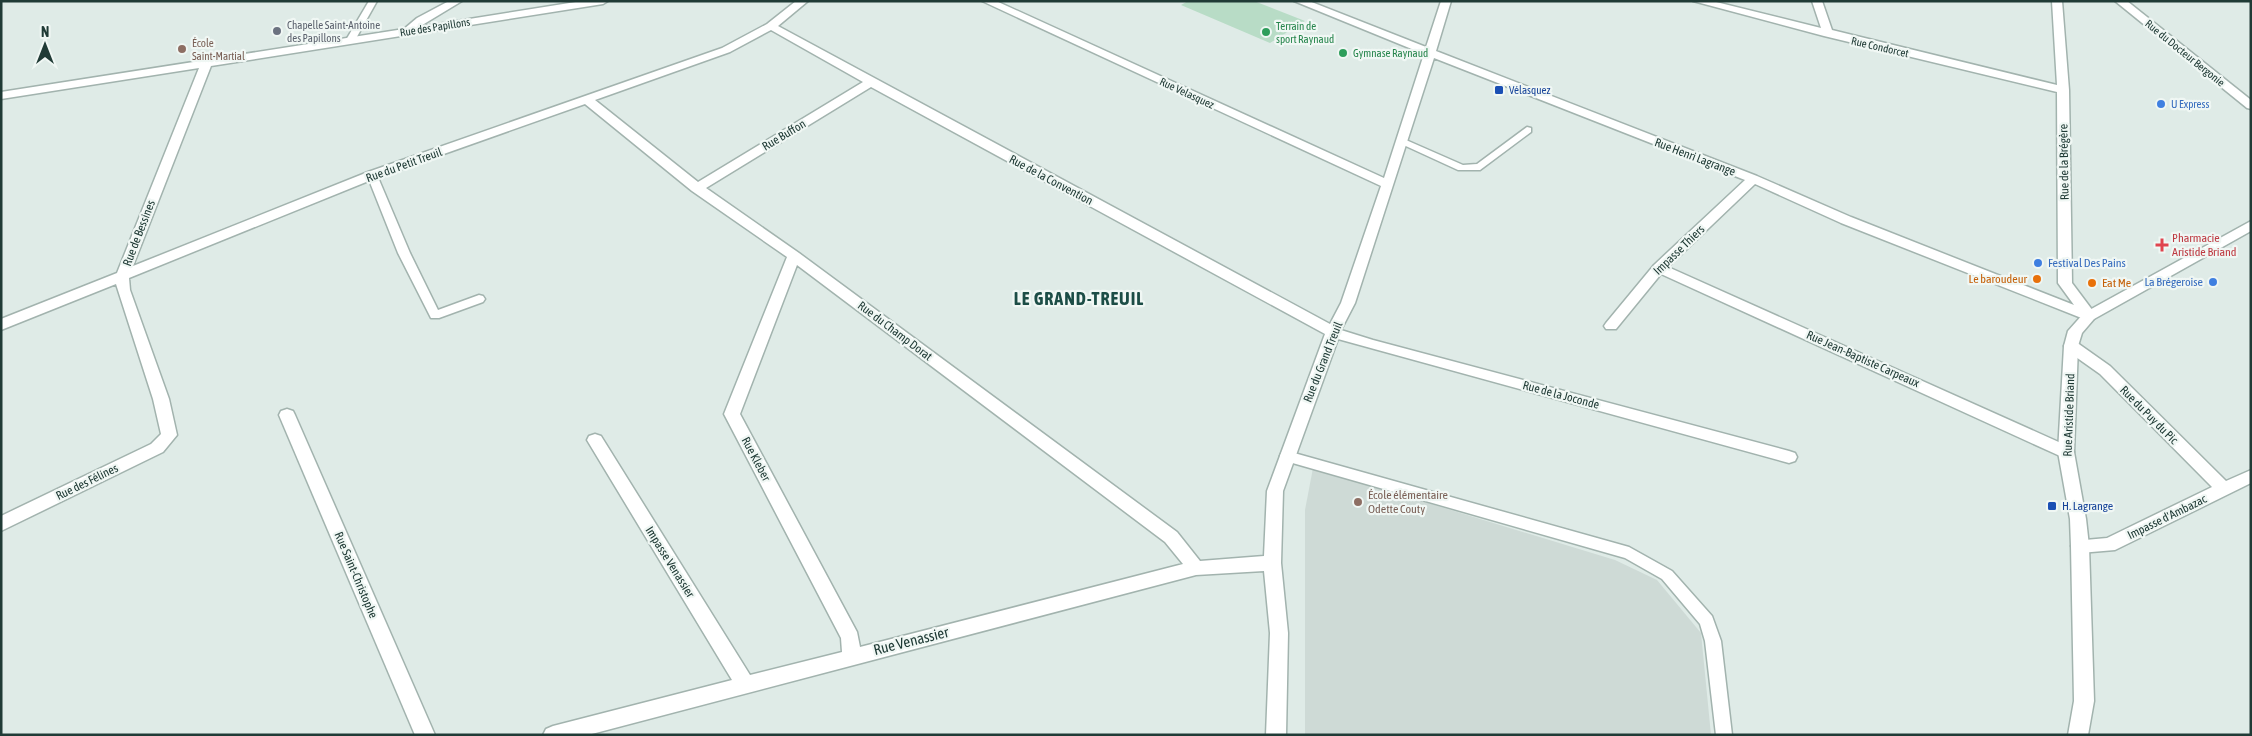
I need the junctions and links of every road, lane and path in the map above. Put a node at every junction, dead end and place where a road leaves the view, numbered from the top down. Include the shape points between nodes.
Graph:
1 (373, 1) edge
2 (456, 1) edge
3 (603, 1) edge
4 (802, 1) edge
5 (987, 1) edge
6 (1299, 1) edge
7 (1446, 1) edge
8 (1698, 1) edge
9 (1817, 1) edge
10 (2056, 1) edge
11 (2120, 1) edge
12 (771, 26) junction
13 (408, 32) junction
14 (1828, 34) junction
15 (351, 40) junction
16 (1431, 54) junction
17 (206, 64) junction
18 (871, 82) junction
19 (2063, 90) junction
20 (1, 96) edge
21 (588, 100) junction
22 (2251, 106) edge
23 (1527, 130) dead end
24 (1402, 142) junction
25 (372, 175) junction
26 (1753, 179) junction
27 (1387, 184) junction
28 (697, 188) junction
29 (2251, 225) edge
30 (794, 256) junction
31 (1659, 268) junction
32 (122, 278) junction
33 (478, 299) dead end
34 (2090, 316) junction
35 (1, 325) edge
36 (1611, 326) dead end
37 (1333, 332) junction
38 (2071, 346) junction
39 (287, 415) dead end
40 (169, 435) joint
41 (595, 440) dead end
42 (2066, 452) junction
43 (1287, 456) junction
44 (1789, 457) dead end
45 (2251, 476) edge
46 (2224, 489) junction
47 (1, 524) edge
48 (2080, 546) junction
49 (1272, 563) junction
50 (1196, 568) junction
51 (852, 657) junction
52 (745, 684) junction
53 (425, 735) edge
54 (553, 735) edge
55 (1276, 735) edge
56 (1724, 735) edge
57 (2078, 735) edge

1 - 15 lane
2 - 13 street via 421,20
3 - 13 street, Rue des Papillons
4 - 12 street, Rue du Petit Treuil
5 - 27 street, Rue Velasquez
6 - 16 street, Rue Henri Lagrange
7 - 16 street, Rue du Grand Treuil
8 - 14 street, Rue Condorcet
9 - 14 street
10 - 19 street, Rue de la Brégère
11 - 22 street, Rue du Docteur Bergonie
12 - 18 street, Rue de la Convention
12 - 21 street, Rue du Petit Treuil via 726,50
13 - 15 street, Rue des Papillons
14 - 19 street, Rue Condorcet
15 - 17 street, Rue des Papillons
16 - 24 street, Rue du Grand Treuil
16 - 26 street, Rue Henri Lagrange
17 - 20 street, Rue des Papillons
17 - 32 street, Rue de Bessines
18 - 28 street, Rue Buffon
18 - 37 street, Rue de la Convention
19 - 34 street, Rue de la Brégère via 2065,283
21 - 25 street, Rue du Petit Treuil
21 - 28 street, Rue du Champ Dorat
23 - 24 lane via 1480,167 1462,168
24 - 27 street, Rue du Grand Treuil
25 - 32 street, Rue du Petit Treuil
25 - 33 lane via 404,253 435,315
26 - 31 street, Impasse Thiers
26 - 34 street, Rue Henri Lagrange via 1846,220
27 - 37 street, Rue du Grand Treuil via 1348,303
28 - 30 street, Rue du Champ Dorat
29 - 34 street, Rue Aristide Briand
30 - 50 street, Rue du Champ Dorat via 1171,537
30 - 51 street, Rue Kleber via 732,414 850,638
31 - 36 street, Impasse Thiers
31 - 42 street, Rue Jean-Baptiste Carpeaux
32 - 35 street, Rue du Petit Treuil
32 - 40 street, Rue de Bessines via 123,290 161,399
34 - 38 street, Rue Aristide Briand via 2075,331
37 - 43 street, Rue du Grand Treuil
37 - 44 street, Rue de la Joconde
38 - 42 street, Rue Aristide Briand
38 - 46 street, Rue du Puy du Pic via 2105,370
39 - 53 street, Rue Saint-Christophe
40 - 47 street, Rue des Félines via 156,448
41 - 52 street, Impasse Venassier
42 - 48 street, Rue Aristide Briand
43 - 49 street, Rue du Grand Treuil via 1275,491
43 - 56 lane via 1629,553 1667,575 1706,621 1713,641
45 - 46 street, Impasse d'Ambazac
46 - 48 street, Impasse d'Ambazac via 2109,545
48 - 57 street, Rue Aristide Briand via 2084,701
49 - 50 street, Rue Venassier
49 - 55 street, Rue du Grand Treuil via 1279,633
50 - 51 street, Rue Venassier
51 - 52 street, Rue Venassier
52 - 54 street, Rue Venassier

